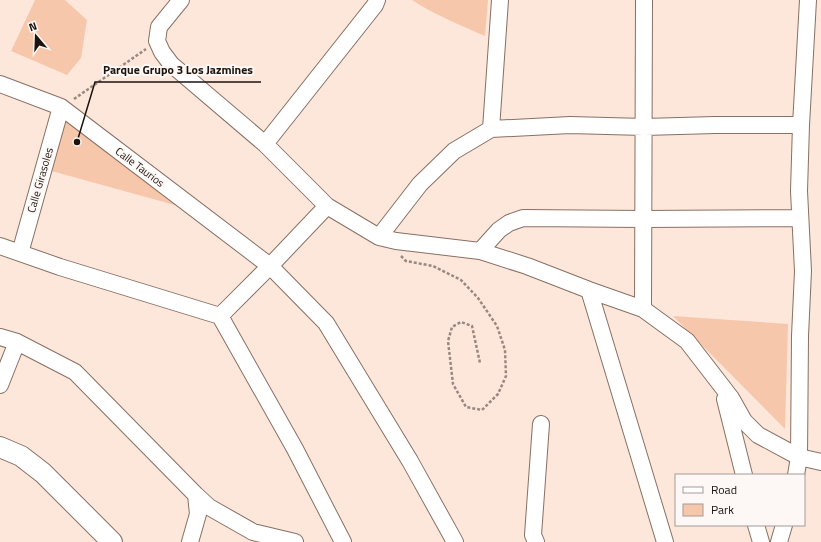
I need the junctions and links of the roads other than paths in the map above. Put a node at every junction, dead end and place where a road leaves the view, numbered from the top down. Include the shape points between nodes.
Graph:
1 (181, 0) edge
2 (378, 0) edge
3 (500, 0) edge
4 (644, 0) edge
5 (808, 0) edge
6 (0, 84) edge
7 (61, 107) junction
8 (801, 125) junction
9 (644, 127) junction
10 (491, 129) junction
11 (265, 144) junction
12 (326, 206) junction
13 (800, 218) junction
14 (643, 219) junction
15 (380, 237) junction
16 (0, 246) edge
17 (480, 251) junction
18 (20, 253) junction
19 (270, 266) junction
20 (589, 290) junction
21 (643, 309) junction
22 (220, 316) junction
23 (0, 337) edge
24 (17, 342) junction
25 (0, 385) edge
26 (722, 386) junction
27 (541, 424) dead end
28 (0, 447) edge
29 (799, 457) junction
30 (821, 462) edge
31 (744, 474) edge
32 (796, 474) edge
33 (196, 495) junction
34 (756, 526) edge
35 (784, 526) edge
36 (112, 542) edge
37 (190, 542) edge
38 (295, 542) edge
39 (343, 542) edge
40 (455, 542) edge
41 (536, 542) edge
42 (664, 542) edge
43 (761, 542) edge
44 (779, 542) edge

1 - 11 street via 160,27 158,41 162,52 171,64
2 - 11 street
3 - 10 street
4 - 9 street
5 - 8 street
6 - 7 street, Calle Taurios
7 - 18 street, Calle Girasoles
7 - 19 street, Calle Taurios
8 - 9 street
8 - 13 street
9 - 10 street via 570,125
9 - 14 street
10 - 15 street via 454,151 420,184
11 - 12 street
12 - 15 street
12 - 19 street
13 - 14 street
13 - 29 street via 802,271
14 - 17 street via 523,218 499,230
14 - 21 street
15 - 17 street
16 - 18 street
17 - 20 street
18 - 22 street
19 - 22 street
19 - 40 street, Calle Taurios via 326,322 410,461
20 - 21 street
20 - 42 street
21 - 26 street via 687,342
22 - 39 street via 295,449
23 - 24 street
24 - 25 street
24 - 33 street via 75,372
26 - 29 street via 744,421 758,435
26 - 31 street
27 - 41 street via 533,535
28 - 36 street via 21,456 43,473
29 - 30 street
29 - 32 street
33 - 37 street via 198,514
33 - 38 street via 209,507 253,532
34 - 43 street
35 - 44 street

